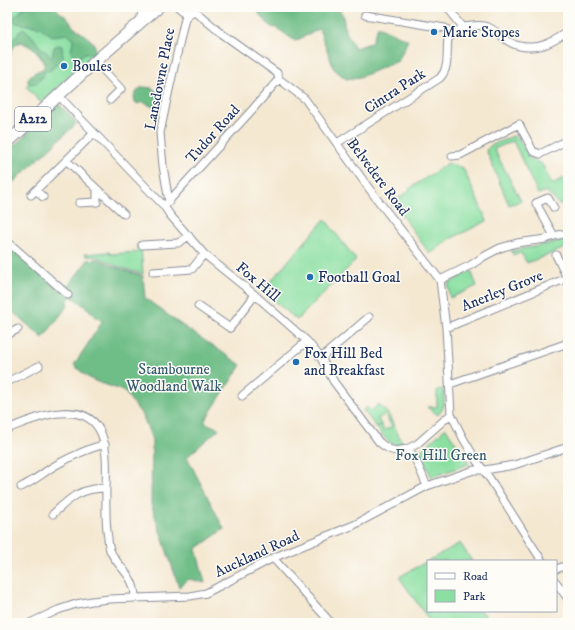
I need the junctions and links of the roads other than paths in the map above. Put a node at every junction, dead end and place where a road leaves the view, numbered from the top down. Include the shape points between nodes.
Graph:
1 (145, 7) edge
2 (158, 7) edge
3 (178, 7) edge
4 (447, 7) edge
5 (191, 10) edge
6 (365, 15) dead end
7 (142, 21) junction
8 (463, 27) junction
9 (568, 32) edge
10 (453, 34) junction
11 (96, 62) junction
12 (279, 79) junction
13 (59, 96) junction
14 (110, 100) dead end
15 (94, 134) junction
16 (568, 140) edge
17 (7, 143) edge
18 (337, 143) junction
19 (452, 156) dead end
20 (67, 160) junction
21 (97, 189) junction
22 (43, 197) dead end
23 (79, 203) dead end
24 (166, 204) junction
25 (554, 208) dead end
26 (124, 214) dead end
27 (568, 233) edge
28 (189, 236) junction
29 (554, 236) junction
30 (10, 243) edge
31 (142, 245) dead end
32 (204, 254) junction
33 (556, 255) dead end
34 (153, 272) dead end
35 (568, 279) edge
36 (440, 280) junction
37 (68, 295) dead end
38 (255, 295) junction
39 (198, 306) dead end
40 (369, 317) dead end
41 (446, 328) junction
42 (18, 329) dead end
43 (7, 335) edge
44 (307, 341) junction
45 (568, 343) edge
46 (321, 358) junction
47 (39, 366) dead end
48 (7, 382) edge
49 (450, 384) junction
50 (242, 396) dead end
51 (450, 414) junction
52 (7, 429) edge
53 (105, 444) junction
54 (568, 447) edge
55 (407, 449) junction
56 (485, 470) junction
57 (427, 486) junction
58 (21, 487) dead end
59 (106, 488) junction
60 (54, 514) dead end
61 (273, 558) junction
62 (541, 560) edge
63 (568, 565) edge
64 (557, 569) edge
65 (557, 583) edge
66 (135, 598) junction
67 (568, 599) edge
68 (30, 623) edge
69 (331, 623) edge

1 - 7 main road
2 - 7 main road, A212
3 - 5 street, Belvedere Road
4 - 8 street
5 - 12 street, Belvedere Road via 277,73
5 - 24 street, Lansdowne Place via 185,18 160,133
6 - 10 street via 445,28
7 - 11 main road, A212
8 - 9 street via 486,26 516,45 529,47 548,45
8 - 10 street
10 - 18 street, Cintra Park via 448,39 447,63 440,78
11 - 13 main road, A212
11 - 14 street via 121,89
12 - 18 street, Belvedere Road via 305,99
12 - 24 street, Tudor Road
13 - 15 street, Fox Hill
13 - 17 main road, A212
15 - 20 street
15 - 24 street, Fox Hill
16 - 19 street via 540,154 533,151 519,124 460,155
18 - 36 street, Belvedere Road
20 - 21 street
20 - 22 street via 34,192
21 - 23 street via 97,202
21 - 26 street
24 - 28 street, Fox Hill via 170,215
25 - 29 street via 548,198 536,203
27 - 29 street
28 - 31 street via 178,243
28 - 32 street, Fox Hill
29 - 36 street via 500,248
30 - 37 street
32 - 34 street via 192,269
32 - 38 street, Fox Hill
33 - 35 street
35 - 41 street, Anerley Grove
36 - 41 street
38 - 39 street via 230,328
38 - 44 street, Fox Hill
40 - 46 street
41 - 49 street
42 - 43 street
44 - 46 street, Fox Hill
44 - 50 street
45 - 49 street
46 - 55 street, Fox Hill via 334,382 379,442 388,449
47 - 48 street
49 - 51 street
51 - 55 street via 418,444
51 - 56 street via 476,460
52 - 53 street via 68,412 85,416 96,423
53 - 58 street via 88,449
53 - 59 street
54 - 56 street, Auckland Road via 514,465
55 - 57 street via 414,456
56 - 57 street, Auckland Road via 474,470
56 - 62 street
57 - 61 street, Auckland Road via 354,525
59 - 60 street via 94,488 76,494
59 - 66 street via 110,552 131,579
61 - 66 street, Auckland Road via 199,595
61 - 69 street
63 - 64 street
65 - 67 street
66 - 68 street, Auckland Road via 76,604

